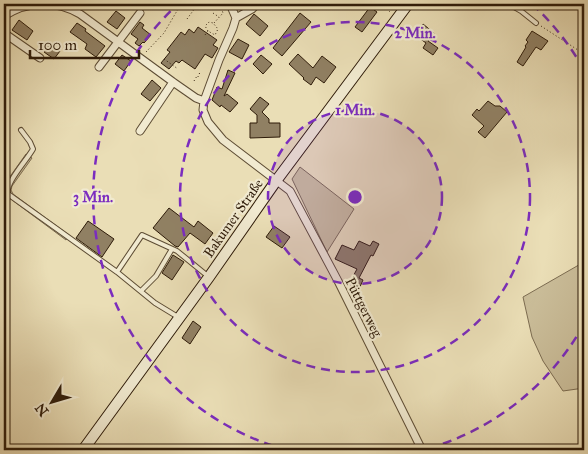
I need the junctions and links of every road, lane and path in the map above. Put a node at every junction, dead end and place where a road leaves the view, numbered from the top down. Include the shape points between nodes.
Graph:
1 (27, 4) edge
2 (182, 4) edge
3 (198, 4) edge
4 (220, 4) edge
5 (230, 4) edge
6 (257, 4) edge
7 (382, 4) edge
8 (408, 4) edge
9 (509, 4) edge
10 (140, 13) dead end
11 (213, 13) dead end
12 (4, 16) edge
13 (219, 17) junction
14 (236, 18) junction
15 (398, 18) junction
16 (187, 19) dead end
17 (213, 23) junction
18 (536, 23) joint
19 (208, 31) junction
20 (4, 33) edge
21 (205, 35) dead end
22 (118, 42) junction
23 (584, 54) edge
24 (40, 58) dead end
25 (141, 58) junction
26 (164, 59) dead end
27 (173, 59) dead end
28 (170, 63) junction
29 (99, 67) dead end
30 (178, 69) dead end
31 (200, 72) dead end
32 (194, 81) dead end
33 (173, 82) junction
34 (204, 101) junction
35 (21, 130) dead end
36 (140, 131) dead end
37 (276, 181) junction
38 (172, 249) junction
39 (117, 272) junction
40 (209, 277) junction
41 (140, 291) junction
42 (180, 318) junction
43 (83, 450) edge
44 (422, 450) edge

1 - 12 street
1 - 22 street via 70,8
2 - 25 path via 164,33
3 - 16 path
4 - 13 path via 224,11
5 - 14 street
6 - 14 street
7 - 15 path
8 - 15 main road, Bakumer Straße
9 - 18 lane
10 - 22 street
11 - 13 path
13 - 17 path
14 - 34 street
15 - 37 main road, Bakumer Straße
17 - 19 path via 205,24
17 - 19 path via 218,32 215,35
18 - 23 path
19 - 21 path
20 - 24 street
22 - 25 street
22 - 29 street
25 - 33 street
26 - 28 path
27 - 28 path
28 - 30 path
31 - 32 path
33 - 34 street
33 - 36 street
34 - 37 street, Püttgerweg via 203,110 214,131
35 - 39 lane via 32,149 9,184 8,194
37 - 40 main road, Bakumer Straße
37 - 44 street, Püttgerweg via 290,191 296,201
38 - 39 lane via 142,235
38 - 40 lane
38 - 41 lane via 156,276
39 - 41 lane
40 - 42 main road, Bakumer Straße
41 - 42 lane
42 - 43 main road, Bakumer Straße

